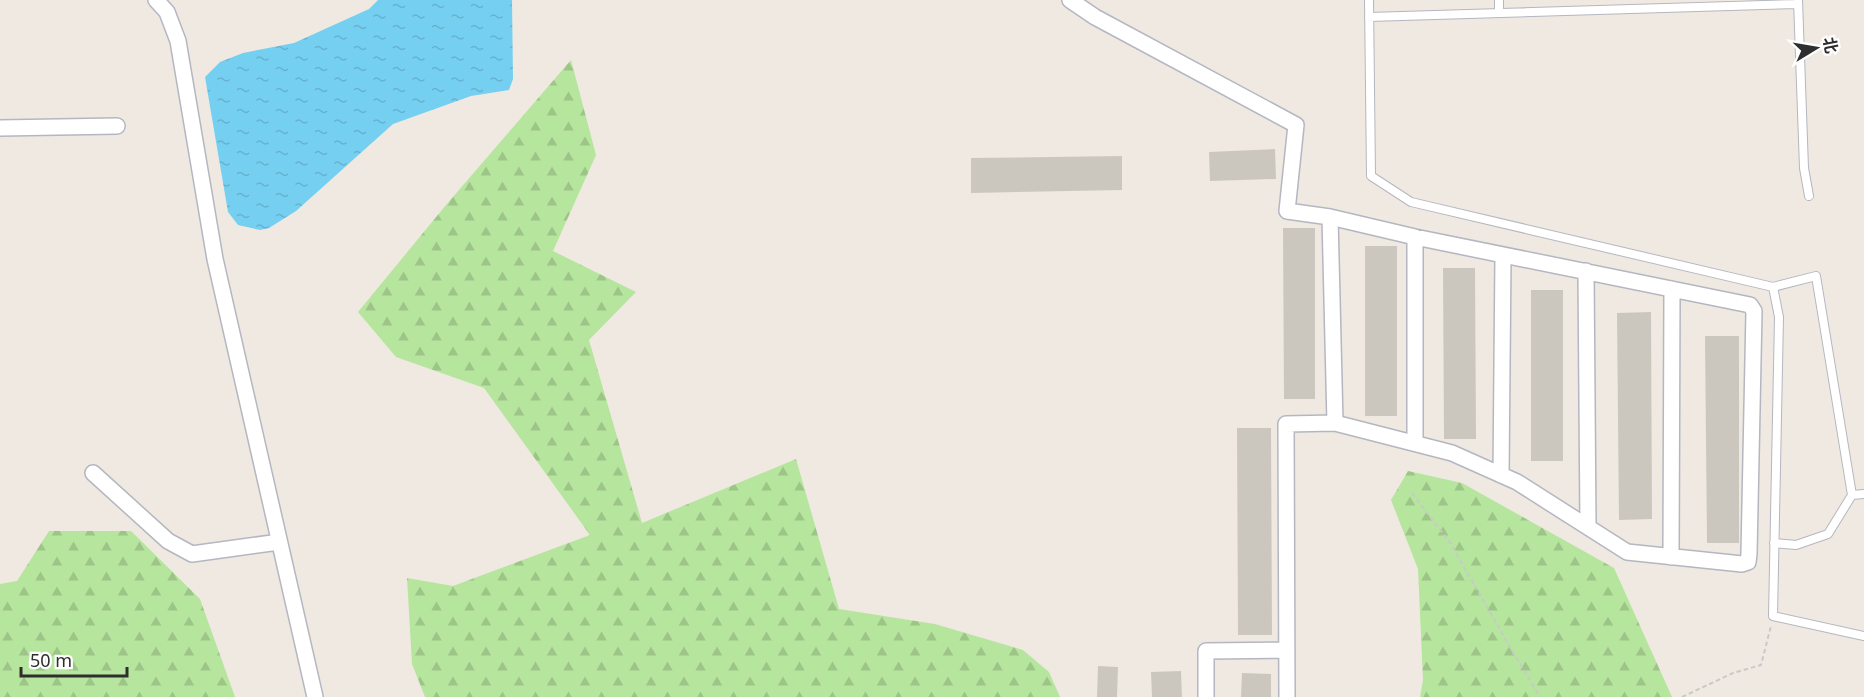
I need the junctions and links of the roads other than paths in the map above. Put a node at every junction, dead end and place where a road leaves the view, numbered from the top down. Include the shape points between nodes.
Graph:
1 (156, 0) edge
2 (1070, 0) edge
3 (1369, 0) edge
4 (1499, 0) edge
5 (1798, 2) edge
6 (1716, 3) edge
7 (1499, 13) junction
8 (1369, 17) junction
9 (117, 126) dead end
10 (0, 128) edge
11 (1809, 196) dead end
12 (1330, 217) junction
13 (1415, 237) junction
14 (1503, 255) junction
15 (1586, 272) junction
16 (1773, 287) junction
17 (1672, 289) junction
18 (1335, 423) junction
19 (1415, 444) junction
20 (93, 473) dead end
21 (1501, 475) junction
22 (1864, 494) edge
23 (1852, 495) junction
24 (1588, 527) junction
25 (279, 542) junction
26 (1774, 543) junction
27 (1671, 557) junction
28 (1864, 636) edge
29 (1287, 650) junction
30 (315, 697) edge
31 (1206, 697) edge
32 (1287, 697) edge

1 - 25 street via 168,12 178,41 215,259
2 - 12 street via 1296,125 1287,210
3 - 8 lane
4 - 7 lane
5 - 6 lane
5 - 11 lane via 1804,168
6 - 7 lane
7 - 8 lane
8 - 16 lane via 1371,176 1411,202
9 - 10 street
12 - 13 street
12 - 18 street
13 - 14 street
13 - 19 street
14 - 15 street
14 - 21 street
15 - 17 street
15 - 24 street
16 - 23 lane via 1816,276
16 - 26 lane via 1779,317
17 - 27 street
17 - 27 street via 1750,305 1754,311 1748,562
18 - 19 street
18 - 29 street via 1286,424
19 - 21 street via 1452,453
20 - 25 street via 168,541 192,554
21 - 24 street
22 - 23 lane
23 - 26 lane via 1828,534 1796,544
24 - 27 street via 1627,552
25 - 30 street
26 - 28 lane via 1773,616
29 - 31 street via 1206,651
29 - 32 street

